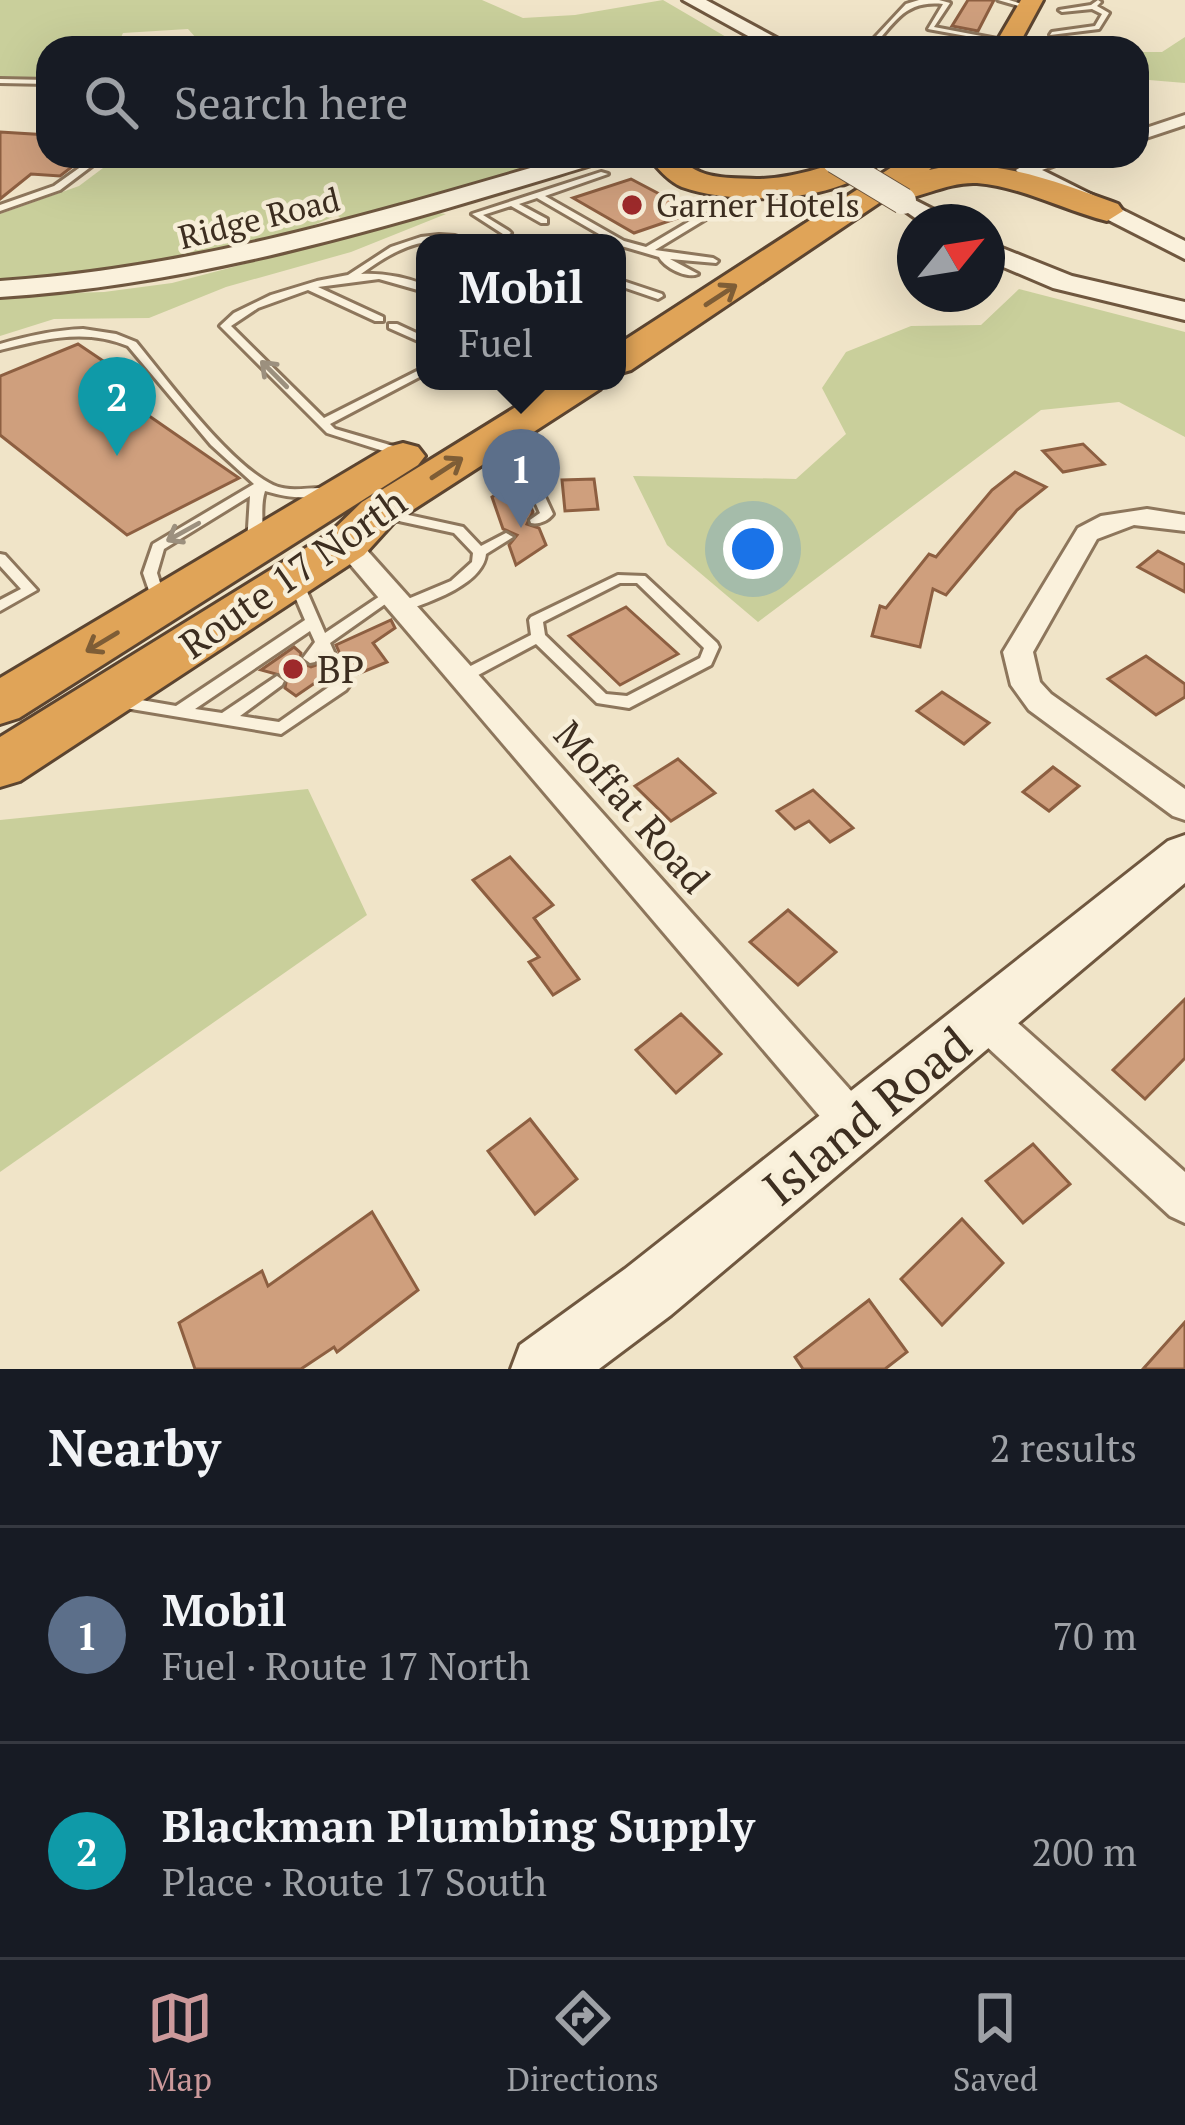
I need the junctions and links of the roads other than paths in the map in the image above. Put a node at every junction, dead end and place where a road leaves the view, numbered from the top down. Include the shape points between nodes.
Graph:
1 (692, 0) edge
2 (926, 0) edge
3 (1001, 0) edge
4 (1096, 3) edge
5 (1030, 4) edge
6 (1064, 5) edge
7 (893, 23) junction
8 (930, 28) junction
9 (760, 36) edge
10 (880, 36) edge
11 (967, 36) edge
12 (1013, 36) edge
13 (1049, 36) edge
14 (1066, 36) edge
15 (0, 81) edge
16 (36, 82) edge
17 (1185, 120) edge
18 (1149, 132) edge
19 (84, 168) edge
20 (557, 168) edge
21 (597, 168) edge
22 (679, 168) edge
23 (829, 168) edge
24 (837, 168) edge
25 (862, 168) edge
26 (911, 168) edge
27 (1003, 168) edge
28 (1012, 168) edge
29 (538, 195) junction
30 (512, 203) junction
31 (908, 204) edge
32 (0, 208) edge
33 (703, 217) dead end
34 (1120, 218) junction
35 (544, 221) dead end
36 (506, 233) dead end
37 (605, 234) edge
38 (416, 241) edge
39 (626, 245) edge
40 (646, 251) junction
41 (788, 251) junction
42 (1185, 251) edge
43 (663, 255) junction
44 (1005, 258) edge
45 (703, 267) junction
46 (1032, 270) junction
47 (1129, 271) junction
48 (350, 277) junction
49 (1185, 280) edge
50 (626, 285) edge
51 (416, 286) edge
52 (312, 288) junction
53 (0, 289) edge
54 (658, 296) junction
55 (1185, 311) edge
56 (626, 316) edge
57 (379, 319) dead end
58 (393, 326) dead end
59 (416, 337) edge
60 (0, 347) edge
61 (626, 356) edge
62 (416, 375) edge
63 (505, 390) edge
64 (571, 390) edge
65 (323, 423) junction
66 (494, 438) junction
67 (406, 454) junction
68 (262, 484) junction
69 (359, 515) junction
70 (536, 520) dead end
71 (1185, 523) edge
72 (506, 537) dead end
73 (252, 550) junction
74 (480, 552) junction
75 (0, 558) edge
76 (303, 600) junction
77 (396, 601) junction
78 (0, 606) edge
79 (160, 607) junction
80 (538, 637) junction
81 (323, 641) junction
82 (310, 658) dead end
83 (462, 677) junction
84 (277, 681) dead end
85 (3, 700) edge
86 (103, 700) junction
87 (178, 712) junction
88 (224, 719) junction
89 (0, 765) edge
90 (1185, 807) edge
91 (1185, 855) edge
92 (986, 1020) junction
93 (855, 1126) junction
94 (1185, 1201) edge
95 (544, 1369) edge

1 - 9 street
2 - 7 lane via 908,5
2 - 8 lane via 947,2
3 - 5 lane
4 - 6 lane
4 - 14 lane via 1106,13 1097,28
5 - 12 highway
6 - 13 highway
7 - 8 lane
7 - 10 lane
8 - 11 lane
15 - 16 lane
17 - 18 street
19 - 32 lane via 57,188
20 - 53 street, Ridge Road via 225,264 84,286
21 - 29 lane via 604,175
22 - 23 highway via 693,180 747,188 790,187
24 - 45 highway
25 - 31 street, bridge
26 - 41 highway
27 - 41 highway via 922,180
28 - 34 highway
29 - 30 lane
29 - 37 lane
30 - 35 lane
30 - 36 lane via 476,214
33 - 40 lane
34 - 42 street
34 - 47 street via 1148,250
38 - 48 lane
39 - 40 lane
40 - 43 lane
61 -> 41 highway
43 - 45 lane
43 - 45 lane via 667,263
44 - 46 street
45 - 54 highway
46 - 47 street
46 - 55 street
47 - 49 street
48 - 51 lane
48 - 52 lane
50 - 54 lane
52 - 57 lane
65 -> 52 lane via 225,326 263,302
54 - 56 highway
58 - 59 lane
60 - 68 lane via 74,331 132,344
62 - 65 lane
63 - 67 highway
64 - 66 highway, Route 17 North
65 - 67 lane
69 -> 66 highway, Route 17 North
66 - 70 lane via 530,476 547,514
67 - 69 highway
68 - 69 lane
68 - 73 lane via 253,500
68 -> 79 lane via 158,547 150,573
69 - 73 highway
69 - 74 lane via 458,530
69 - 76 highway, Route 17 North
69 - 77 street, Moffat Road
71 - 90 street via 1135,516 1087,534 1018,652 1018,668 1040,702
72 - 74 lane
73 - 79 highway
74 - 77 lane via 456,584
75 - 78 lane via 30,590
76 - 81 lane
76 - 86 highway, Route 17 North
76 - 87 lane
77 - 81 lane
77 - 83 street, Moffat Road
79 -> 85 highway
80 - 80 lane via 536,620 618,579 640,578 712,646 706,661 628,702 602,699
80 - 83 lane
81 - 82 lane
81 - 88 lane via 340,686 281,728
83 - 93 street, Moffat Road
84 - 88 lane
86 - 87 lane
86 - 89 highway, Route 17 North
87 - 88 lane
91 - 92 street, Island Road
92 - 93 street, Island Road
92 - 94 street
93 - 95 street, Island Road

